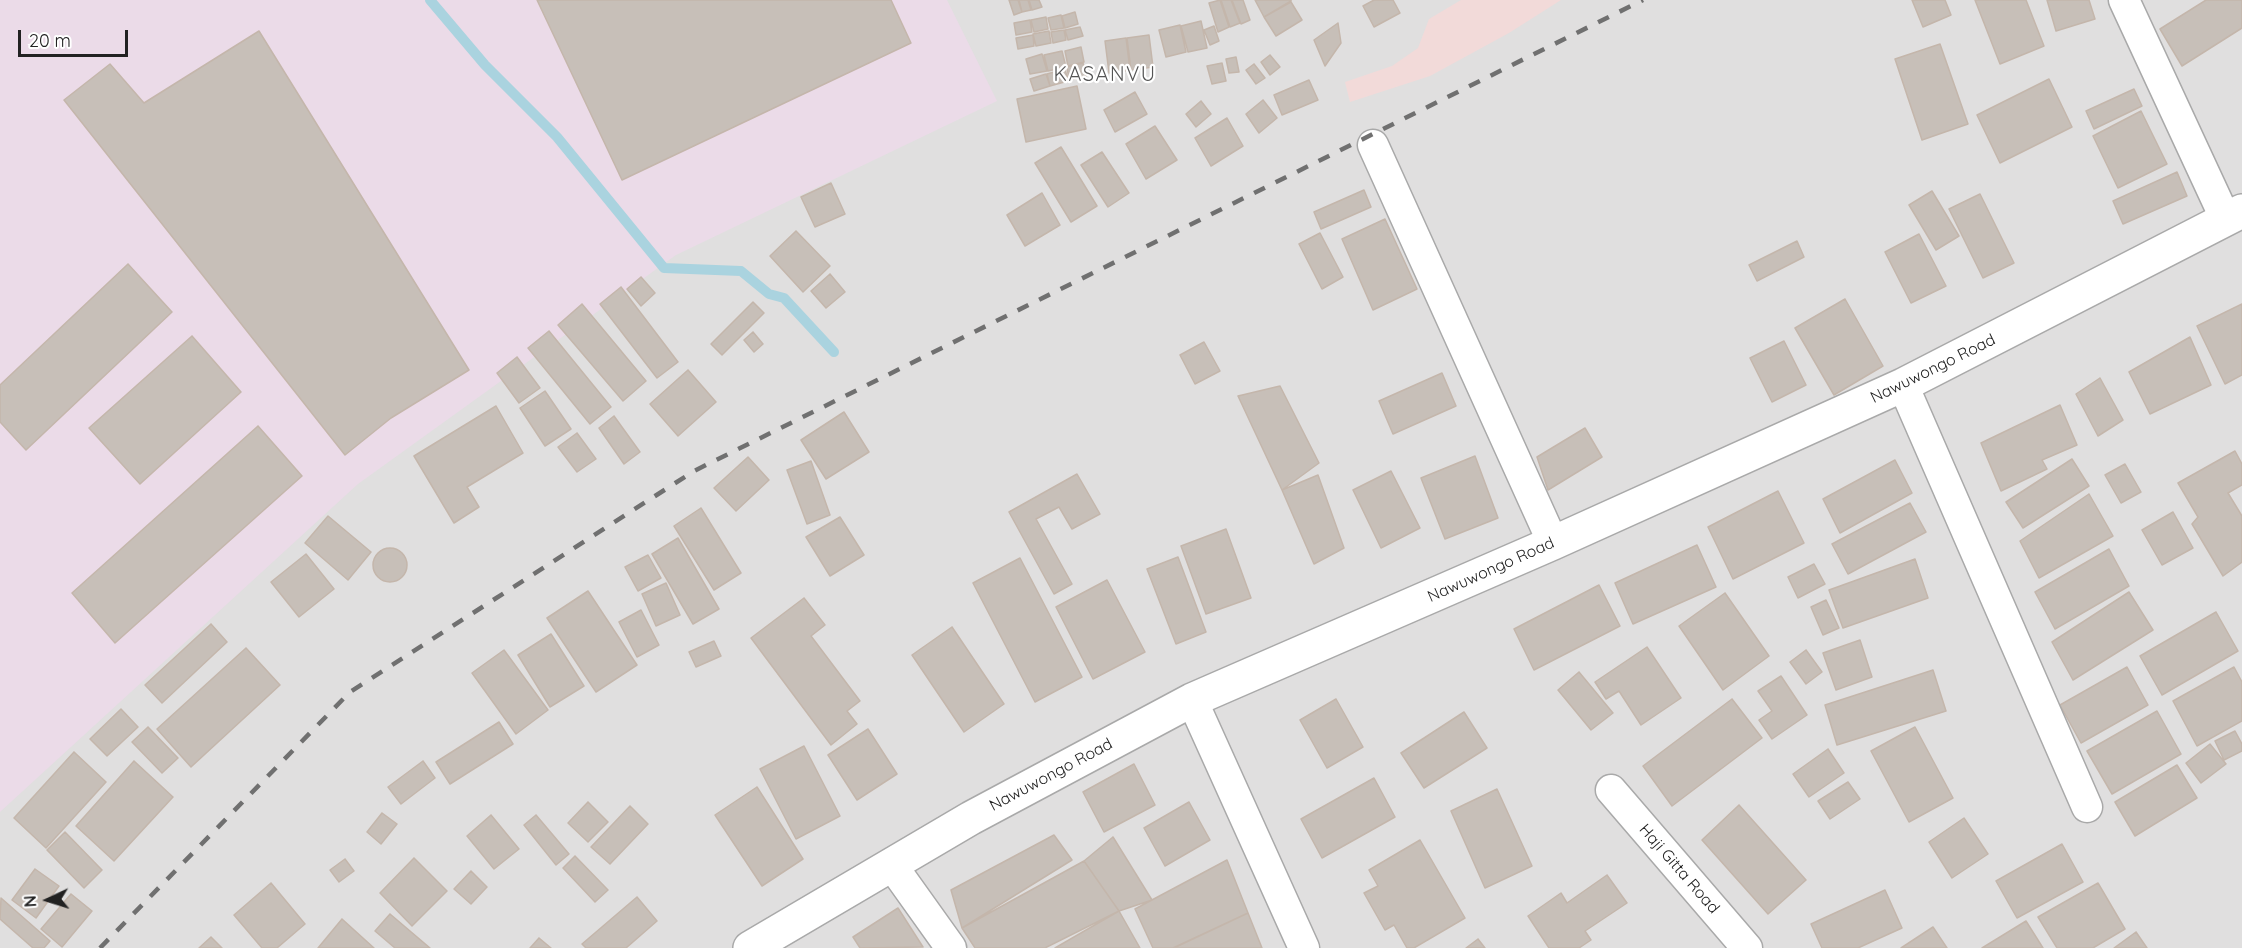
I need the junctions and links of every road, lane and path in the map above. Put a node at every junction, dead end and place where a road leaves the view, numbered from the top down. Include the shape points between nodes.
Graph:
1 (2124, 0) edge
2 (1374, 145) dead end
3 (2234, 216) edge
4 (1903, 385) junction
5 (1553, 543) junction
6 (1192, 700) junction
7 (1611, 790) dead end
8 (2087, 807) dead end
9 (891, 864) junction
10 (750, 948) edge
11 (951, 948) edge
12 (1304, 948) edge
13 (1747, 948) edge

1 - 3 street
2 - 5 street
3 - 4 street, Nawuwongo Road
4 - 5 street, Nawuwongo Road
4 - 8 street
5 - 6 street, Nawuwongo Road
6 - 9 street, Nawuwongo Road
6 - 12 street
7 - 13 street, Haji Gitta Road
9 - 10 street, Nawuwongo Road
9 - 11 street

